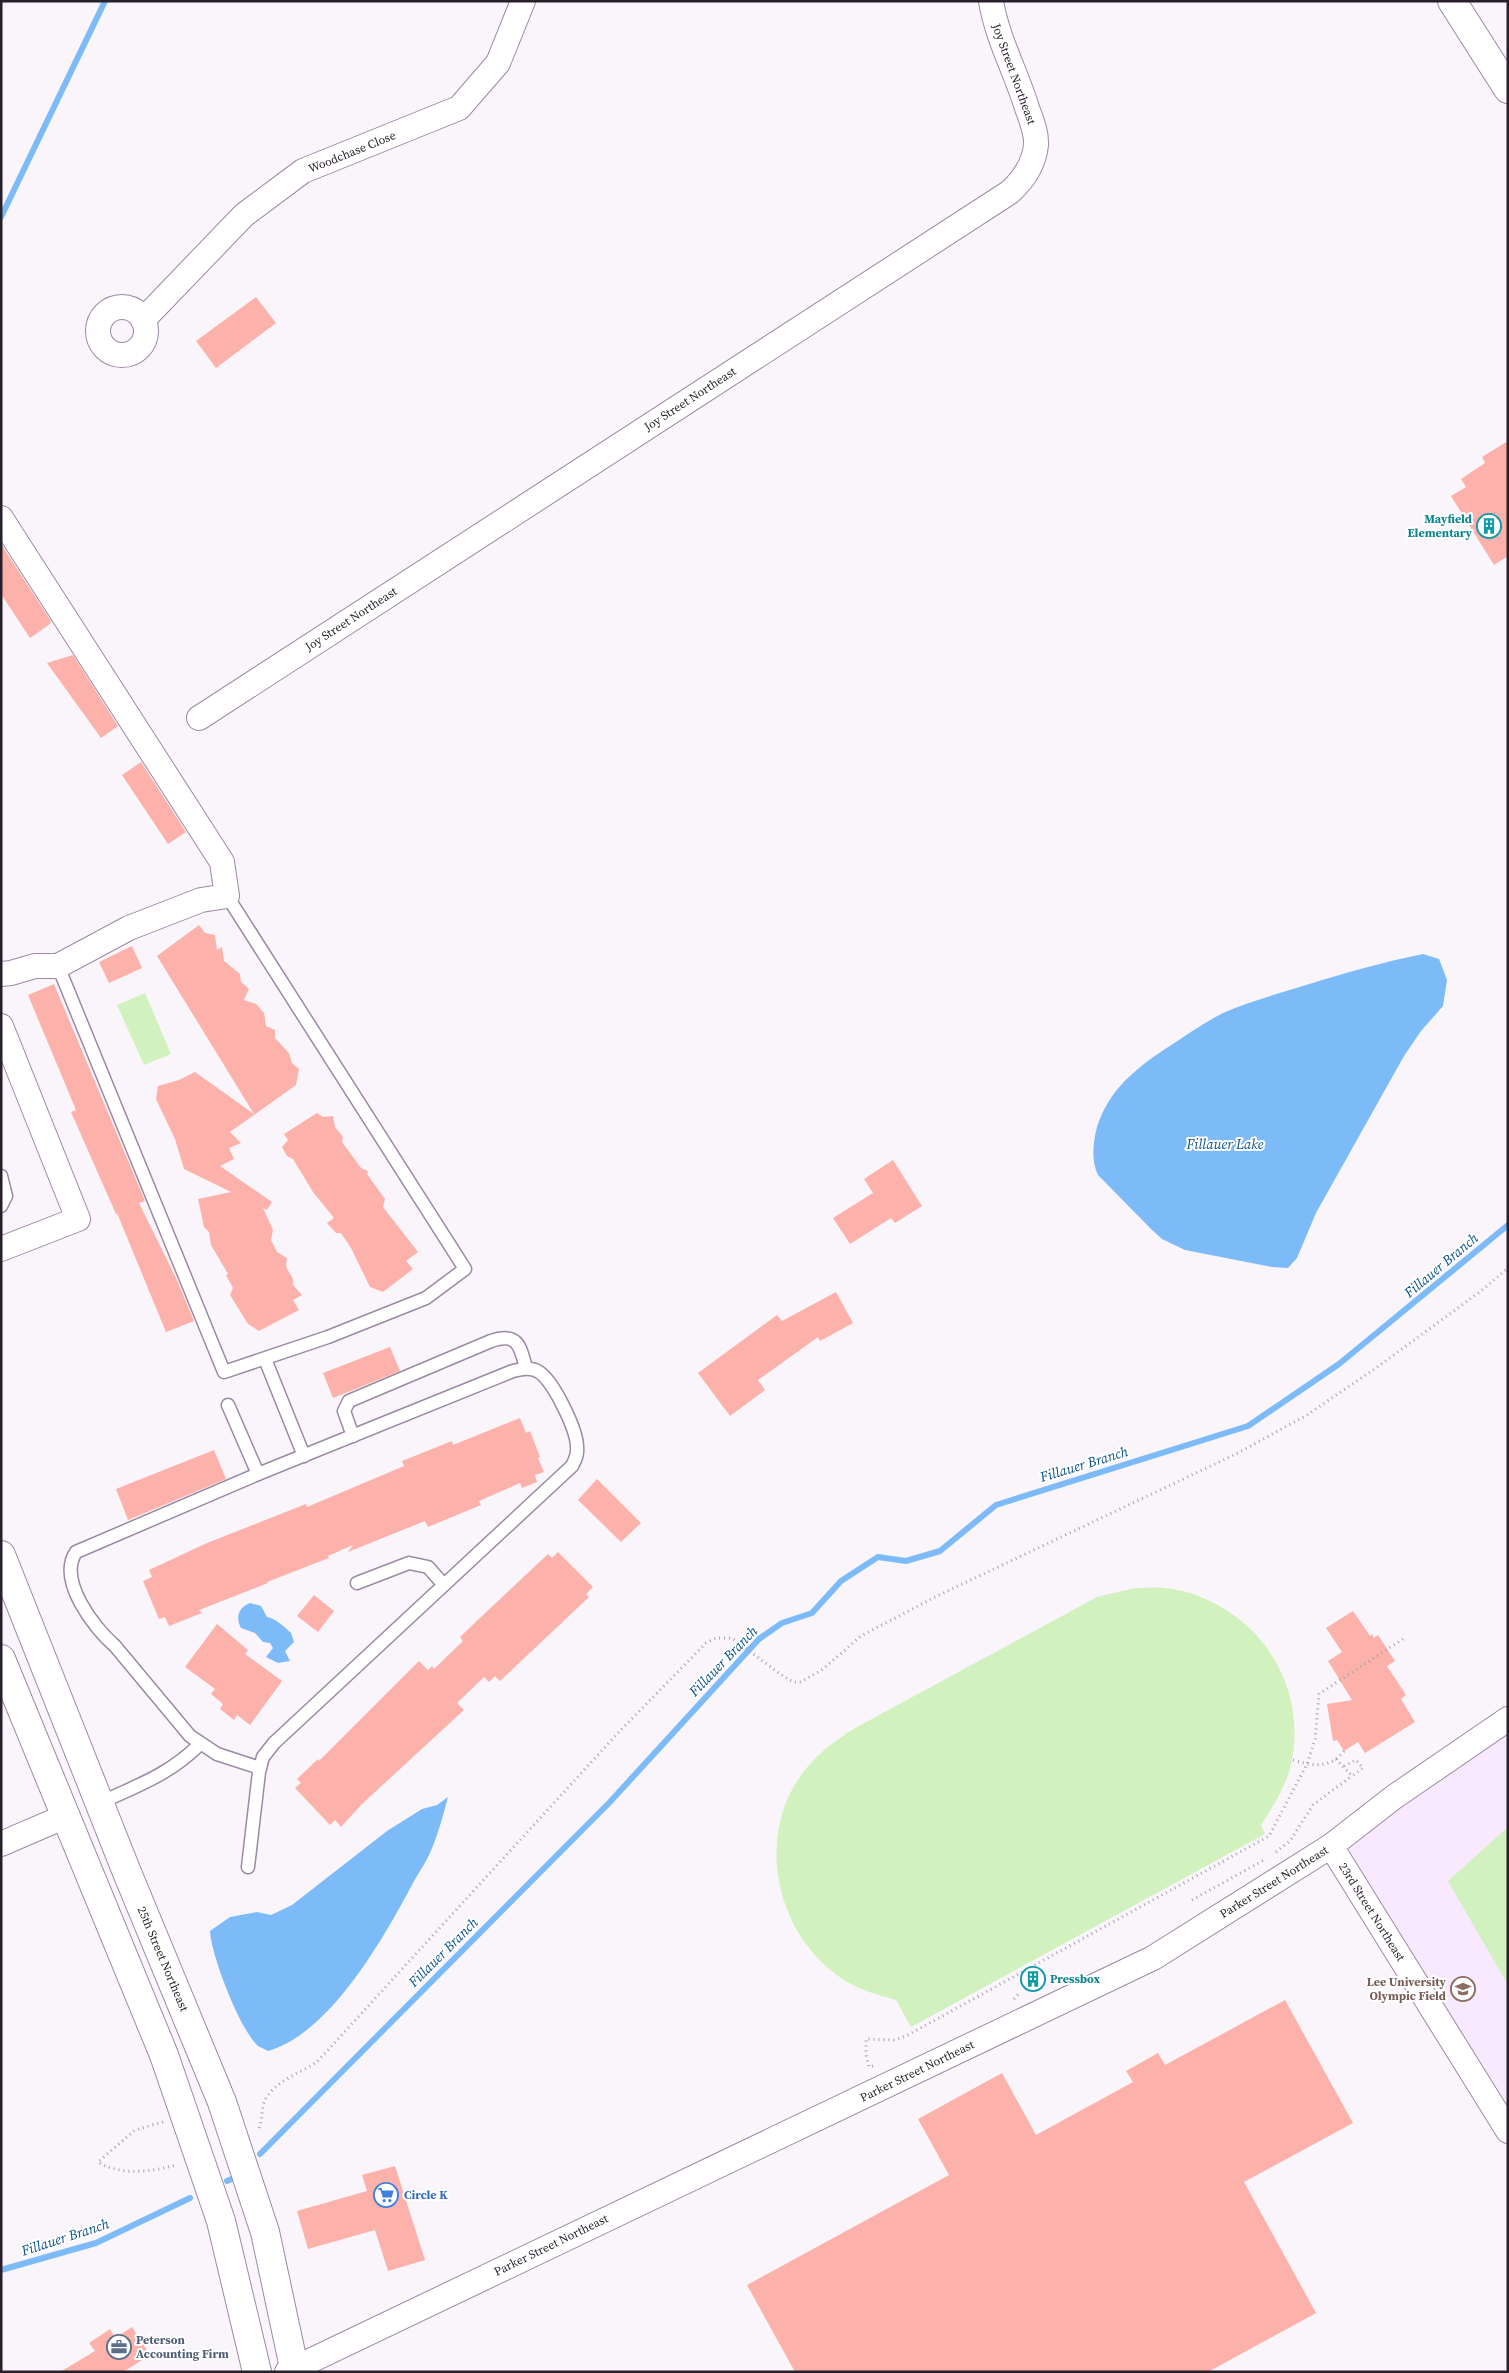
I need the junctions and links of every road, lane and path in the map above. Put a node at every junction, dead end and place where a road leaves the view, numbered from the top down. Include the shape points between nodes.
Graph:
1 (523, 1) edge
2 (991, 1) edge
3 (1452, 1) edge
4 (1508, 89) edge
5 (143, 320) dead end
6 (1, 518) edge
7 (198, 718) dead end
8 (227, 896) junction
9 (58, 966) junction
10 (1, 974) edge
11 (4, 1040) edge
12 (1, 1176) edge
13 (1, 1206) edge
14 (1, 1249) edge
15 (1508, 1268) edge
16 (266, 1359) junction
17 (526, 1368) junction
18 (228, 1405) dead end
19 (353, 1436) junction
20 (304, 1456) junction
21 (258, 1474) junction
22 (1, 1555) edge
23 (357, 1583) dead end
24 (443, 1584) junction
25 (1406, 1637) dead end
26 (1, 1659) edge
27 (1508, 1719) edge
28 (200, 1744) junction
29 (1344, 1751) dead end
30 (1336, 1759) junction
31 (1293, 1760) dead end
32 (1306, 1764) junction
33 (1344, 1766) junction
34 (260, 1768) junction
35 (1352, 1776) junction
36 (100, 1803) junction
37 (66, 1816) junction
38 (1, 1844) edge
39 (1330, 1846) junction
40 (248, 1867) dead end
41 (1192, 1900) dead end
42 (1020, 1992) dead end
43 (1006, 2003) dead end
44 (878, 2064) dead end
45 (185, 2117) junction
46 (259, 2128) dead end
47 (1508, 2131) edge
48 (180, 2164) dead end
49 (292, 2371) edge
50 (257, 2372) edge

1 - 5 street, Woodchase Close via 498,63 458,108 303,171 244,215
2 - 7 street, Joy Street Northeast via 994,19 1019,82 1036,144 1032,162 1014,188
3 - 4 main road
6 - 8 street via 222,862
8 - 9 street via 201,900 129,928
8 - 16 lane via 465,1269 426,1298
9 - 10 street via 35,966
9 - 16 lane via 224,1372
11 - 14 street via 78,1219
12 - 13 lane via 6,1196
15 - 46 path via 1307,1415 1238,1453 935,1597 861,1636 823,1669 801,1682 793,1682 783,1676 732,1638 716,1638 696,1651 317,2062 271,2092
16 - 20 lane
17 - 19 lane
17 - 19 lane via 517,1342 503,1337 491,1341 349,1401 344,1411
17 - 24 lane via 538,1371 552,1386 575,1434 577,1456 563,1476
18 - 21 lane
19 - 20 lane
20 - 21 lane
21 - 28 lane via 76,1552 69,1566 73,1585 94,1624
22 - 36 main road, 25th Street Northeast
23 - 24 lane via 409,1563 428,1567
24 - 34 lane via 296,1720 263,1757
25 - 32 path via 1319,1694 1315,1739
26 - 37 main road
27 - 39 street, Parker Street Northeast via 1394,1797
28 - 34 lane via 216,1754
28 - 36 lane via 166,1773
29 - 30 path
30 - 32 path via 1323,1766
30 - 33 path
31 - 32 path
32 - 44 path via 1269,1836 1261,1842 908,2035 890,2041 866,2039 869,2067
33 - 35 path
33 - 35 path via 1356,1760 1361,1763 1363,1768
34 - 40 lane
35 - 41 path via 1313,1805 1283,1847
36 - 49 main road, 25th Street Northeast via 222,2102 264,2232
37 - 38 street
37 - 45 main road via 164,2055
39 - 47 street, 23rd Street Northeast
39 - 49 street, Parker Street Northeast via 1153,1958
42 - 43 path
45 - 48 path via 135,2130 98,2162 124,2171 151,2171
45 - 50 main road via 221,2221

